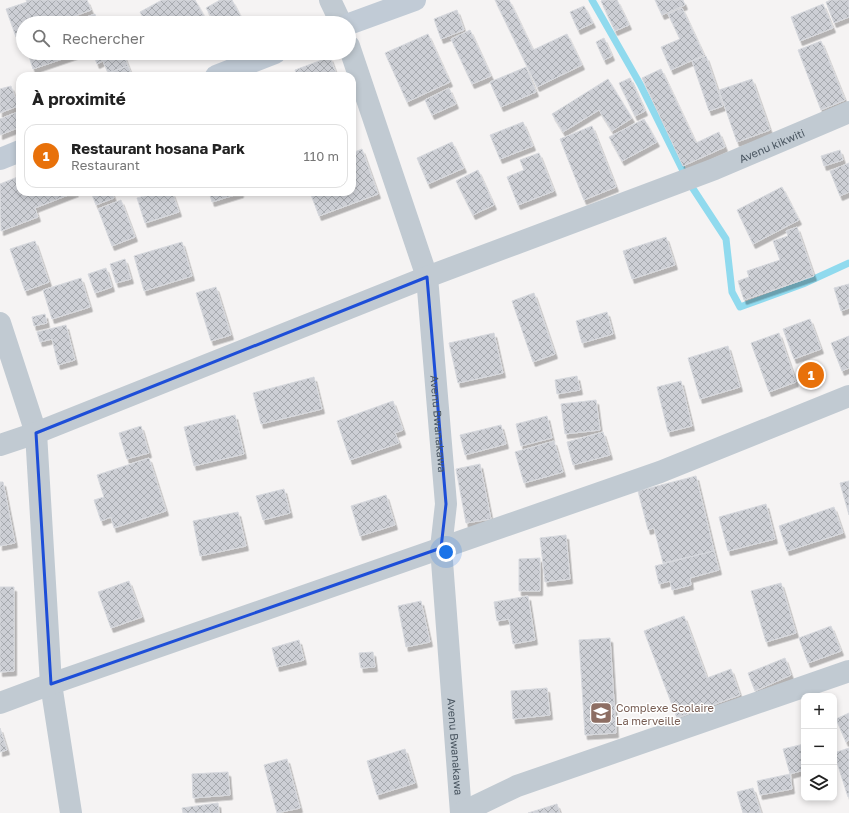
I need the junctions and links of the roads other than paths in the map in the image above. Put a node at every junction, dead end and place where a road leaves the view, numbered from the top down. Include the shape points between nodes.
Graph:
1 (330, 0) edge
2 (415, 0) edge
3 (338, 16) edge
4 (356, 21) edge
5 (257, 60) edge
6 (354, 60) edge
7 (226, 72) edge
8 (849, 112) edge
9 (16, 153) edge
10 (0, 159) edge
11 (427, 277) junction
12 (0, 323) edge
13 (849, 396) edge
14 (36, 433) junction
15 (0, 446) edge
16 (441, 548) junction
17 (849, 671) edge
18 (51, 684) junction
19 (0, 703) edge
20 (71, 813) edge
21 (461, 813) edge

1 - 3 street
2 - 4 street
5 - 7 street
6 - 11 street, Avenu Bwanakawa
8 - 11 street, Avenu kikwiti via 688,180
9 - 10 street
11 - 14 street, Avenu kikwiti
11 - 16 street, Avenu Bwanakawa via 446,504
12 - 14 street
13 - 16 street via 660,472
14 - 15 street, Avenu kikwiti
14 - 18 street
16 - 18 street
16 - 21 street, Avenu Bwanakawa
17 - 21 street via 518,786
18 - 19 street
18 - 20 street

